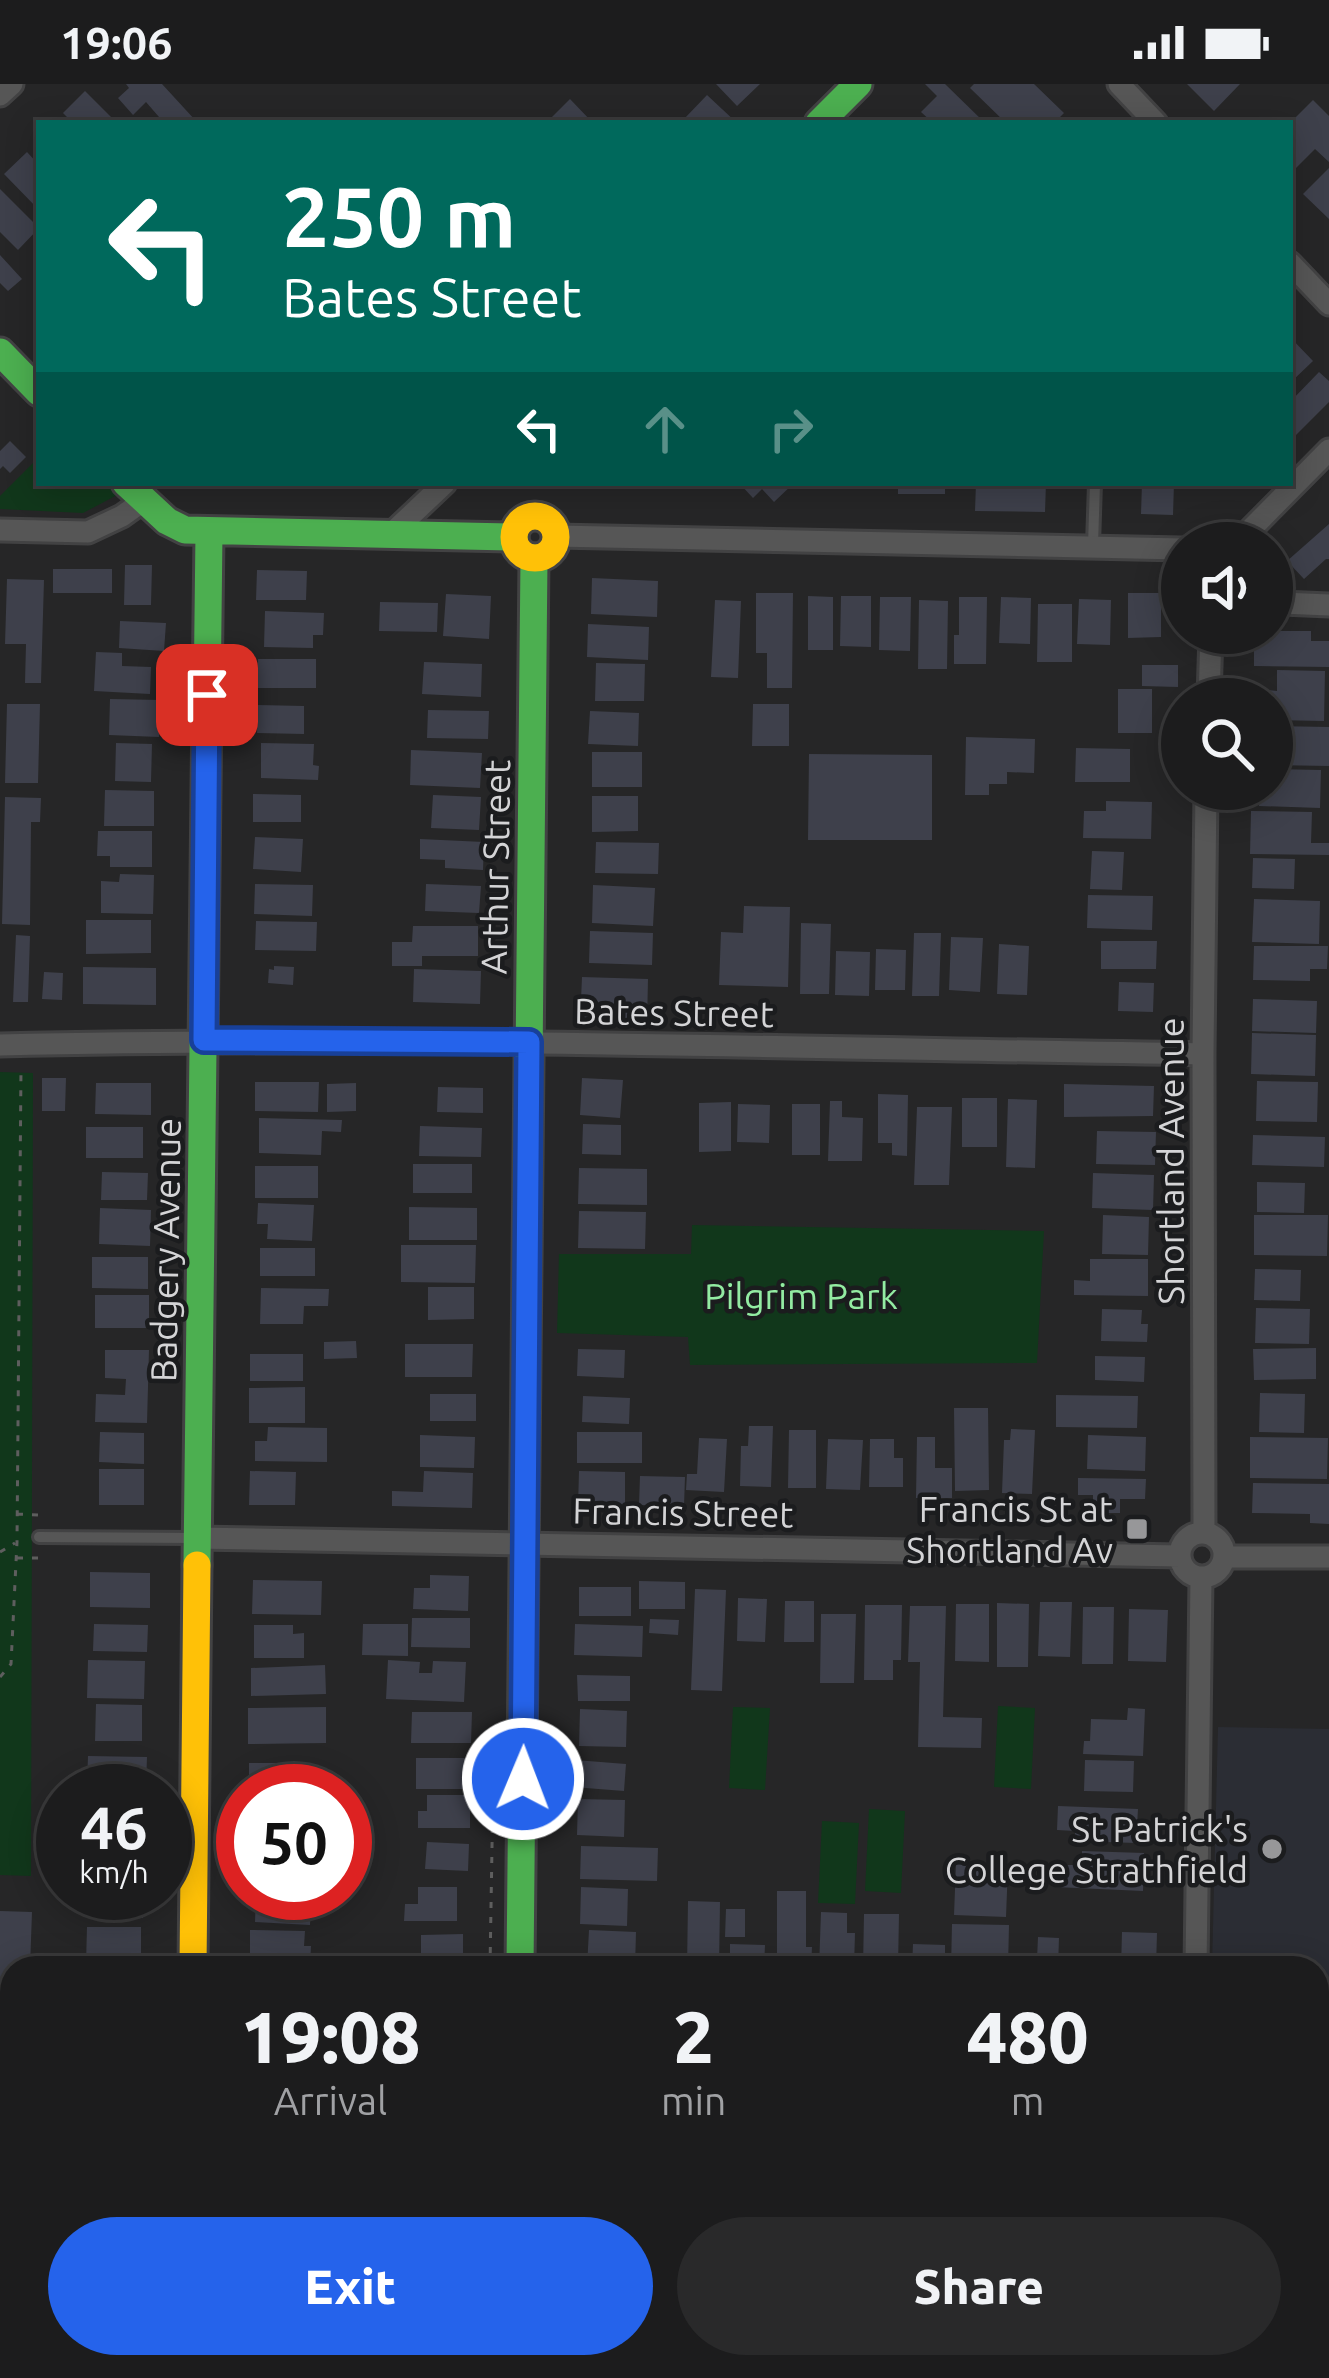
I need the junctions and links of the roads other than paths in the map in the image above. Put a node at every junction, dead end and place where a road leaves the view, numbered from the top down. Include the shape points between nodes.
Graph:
1 (12, 84) edge
2 (858, 84) edge
3 (1119, 84) edge
4 (0, 95) edge
5 (822, 120) edge
6 (1153, 120) edge
7 (1293, 266) edge
8 (1329, 304) edge
9 (0, 352) edge
10 (36, 389) edge
11 (1329, 449) edge
12 (442, 486) edge
13 (536, 486) edge
14 (1095, 486) edge
15 (1293, 486) edge
16 (1293, 486) edge
17 (135, 492) edge
18 (534, 516) junction
19 (1258, 522) edge
20 (0, 530) edge
21 (208, 532) junction
22 (388, 536) junction
23 (556, 536) junction
24 (514, 537) junction
25 (1093, 545) junction
26 (1161, 548) edge
27 (533, 558) junction
28 (1293, 603) edge
29 (1329, 605) edge
30 (1205, 810) edge
31 (204, 1040) junction
32 (529, 1042) junction
33 (0, 1045) edge
34 (1203, 1054) junction
35 (1204, 1533) junction
36 (39, 1537) dead end
37 (196, 1538) junction
38 (526, 1543) junction
39 (1180, 1556) junction
40 (1225, 1557) junction
41 (1329, 1557) edge
42 (1201, 1578) junction
43 (193, 1956) edge
44 (520, 1956) edge
45 (1196, 1956) edge

1 - 4 street
2 - 5 street
3 - 6 street
7 - 8 street
9 - 10 street
11 - 15 street
12 - 22 street
13 - 18 street
14 - 25 lane
16 - 19 street
17 - 20 street via 122,516 88,532
17 - 21 street via 177,527
18 - 23 street via 547,519
18 - 24 street
21 - 22 street
21 - 31 street, Badgery Avenue
22 - 24 street
23 - 25 street
23 - 27 street via 550,552
24 - 27 street
25 - 26 street
27 - 32 street, Arthur Street
28 - 29 street
30 - 34 street, Shortland Avenue
31 - 32 street, Bates Street
31 - 33 street, Bates Street
31 - 37 street, Badgery Avenue
32 - 34 street, Bates Street
32 - 38 street, Arthur Street
34 - 35 street, Shortland Avenue
35 - 39 street via 1190,1537
35 - 40 street
36 - 37 lane, Francis Street
37 - 38 street, Francis Street
37 - 43 street, Badgery Avenue
38 - 39 street, Francis Street
38 - 44 street, Arthur Street
39 - 42 street
40 - 41 street
40 - 42 street
42 - 45 street

